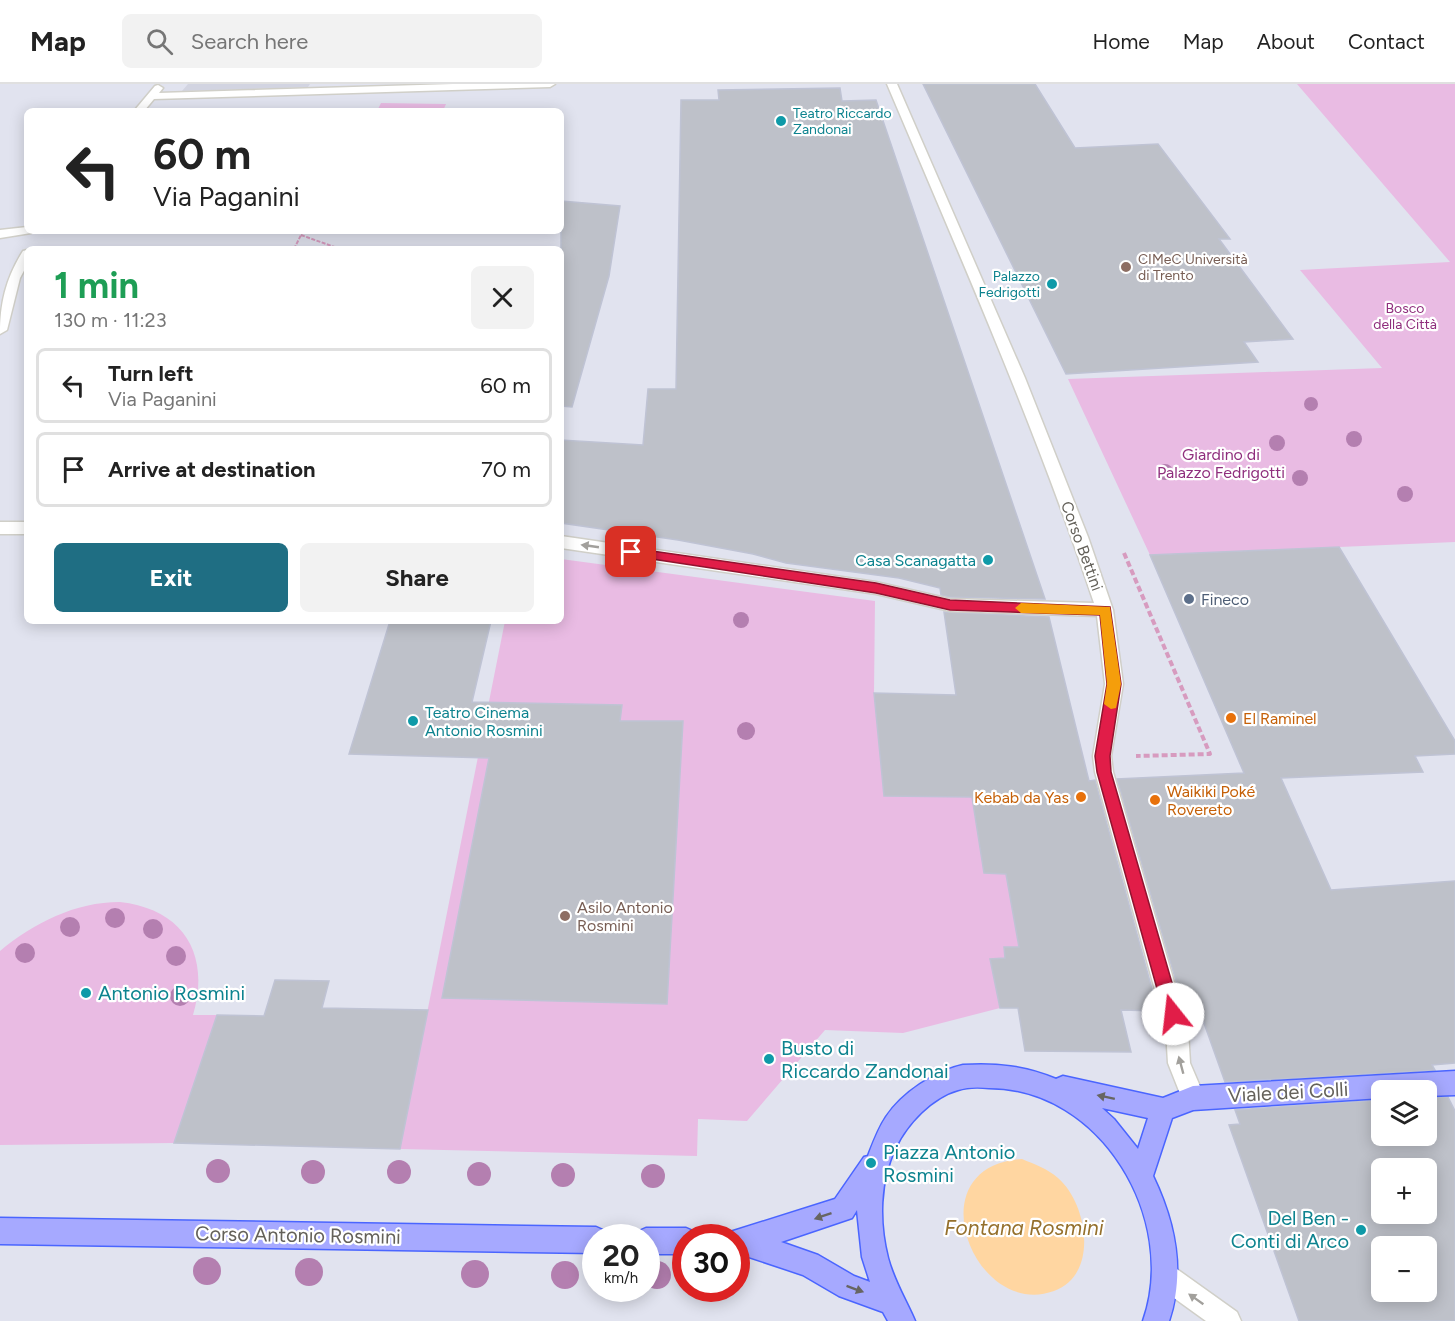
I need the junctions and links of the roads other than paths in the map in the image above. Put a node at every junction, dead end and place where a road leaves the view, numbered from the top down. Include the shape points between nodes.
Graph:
1 (161, 84) edge
2 (550, 84) edge
3 (892, 84) edge
4 (152, 96) junction
5 (142, 108) edge
6 (24, 231) edge
7 (0, 234) edge
8 (20, 278) edge
9 (0, 330) edge
10 (0, 528) edge
11 (24, 528) edge
12 (564, 542) edge
13 (1105, 610) junction
14 (1038, 1083) junction
15 (1455, 1083) edge
16 (1193, 1098) junction
17 (1163, 1110) junction
18 (876, 1162) junction
19 (1142, 1175) junction
20 (0, 1231) edge
21 (750, 1239) edge
22 (582, 1240) edge
23 (750, 1245) edge
24 (1165, 1276) junction
25 (896, 1311) edge
26 (1156, 1321) edge
27 (1228, 1321) edge

1 - 4 street
2 - 4 street
3 - 13 street, Corso Bettini via 1018,378
4 - 5 street
6 - 7 street
8 - 9 street
10 - 11 street
13 -> 12 street via 950,605 876,588
16 -> 13 street, Corso Bettini via 1179,1063 1177,1030 1104,772 1102,756 1114,684
17 -> 14 main road
14 - 18 main road via 998,1074 958,1078 924,1096 895,1124
14 - 19 main road via 1078,1102 1113,1134
15 - 16 main road, Viale dei Colli
16 - 17 main road
17 - 19 main road
18 -> 21 main road via 843,1209
18 - 25 main road via 869,1205 873,1252
19 - 24 main road via 1158,1216
20 - 22 main road, Corso Antonio Rosmini
23 -> 25 main road via 809,1264
24 - 26 main road
27 -> 24 street

